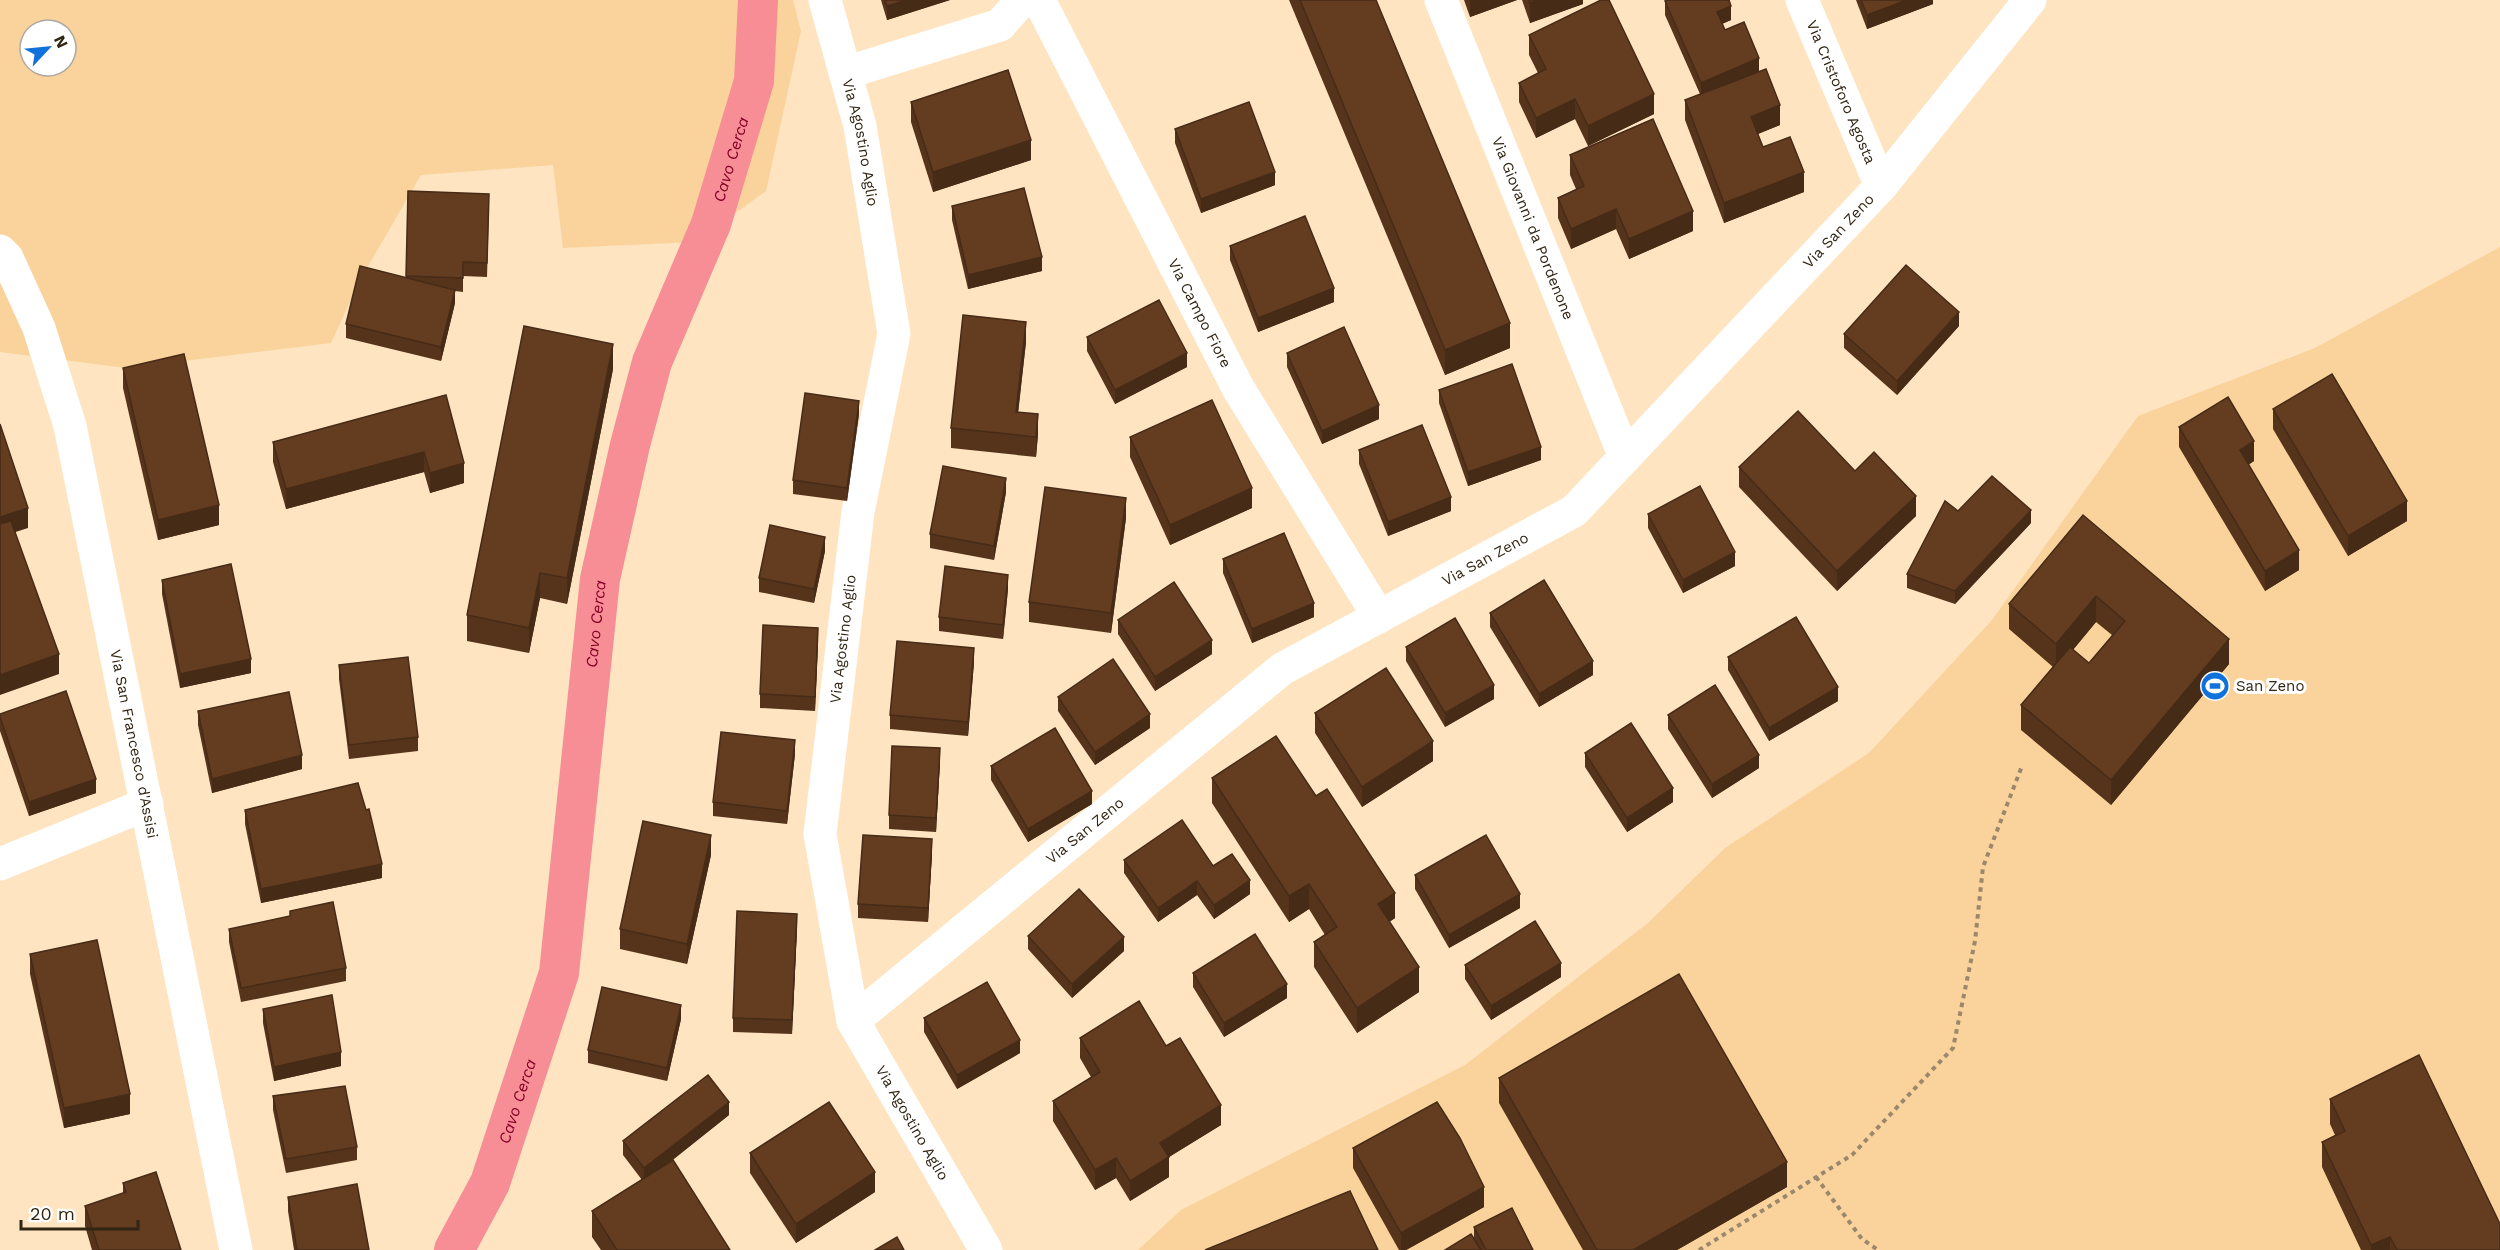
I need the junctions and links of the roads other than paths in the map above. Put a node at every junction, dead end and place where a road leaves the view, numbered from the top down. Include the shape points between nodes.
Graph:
1 (825, 0) edge
2 (1022, 0) edge
3 (1039, 0) edge
4 (1441, 0) edge
5 (1803, 0) edge
6 (2030, 0) edge
7 (845, 73) junction
8 (1881, 186) junction
9 (0, 251) edge
10 (1625, 457) junction
11 (1379, 617) junction
12 (147, 804) junction
13 (0, 864) edge
14 (853, 1021) junction
15 (236, 1250) edge
16 (986, 1250) edge

1 - 7 street, Via Agostino Aglio
2 - 7 street via 1000,25
3 - 11 street, Via Campo Fiore via 1238,388
4 - 10 street, Via Giovanni da Pordenone
5 - 8 street, Via Cristoforo Agosta
6 - 8 street, Via San Zeno
7 - 14 street, Via Agostino Aglio via 860,126 894,334 858,512 820,834
8 - 10 street, Via San Zeno
9 - 12 street, Via San Francesco d'Assisi via 7,258 39,328 70,426
10 - 11 street, Via San Zeno via 1574,511
11 - 14 street, Via San Zeno via 1282,669
12 - 13 street
12 - 15 street, Via San Francesco d'Assisi
14 - 16 street, Via Agostino Aglio

